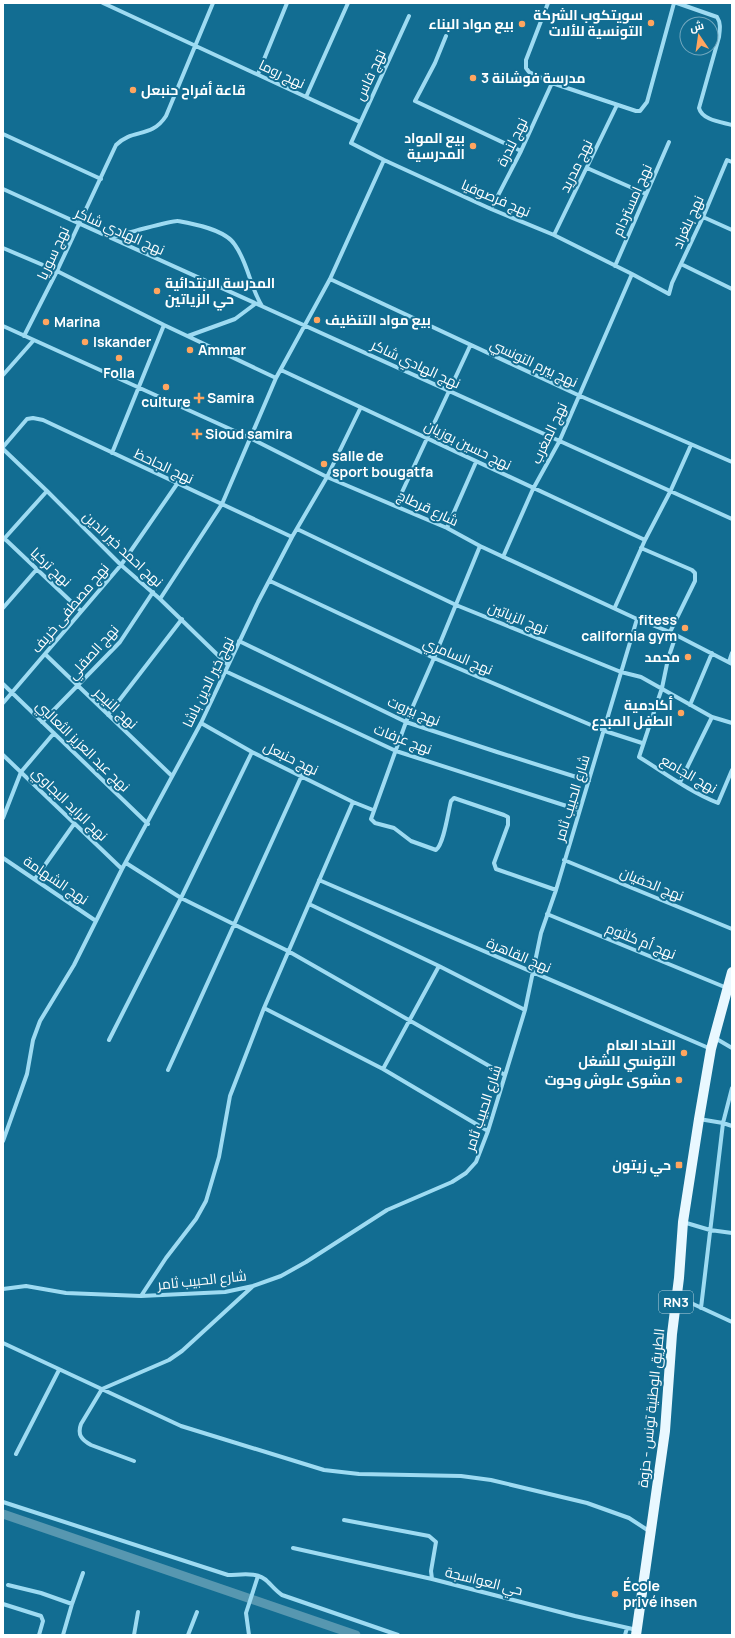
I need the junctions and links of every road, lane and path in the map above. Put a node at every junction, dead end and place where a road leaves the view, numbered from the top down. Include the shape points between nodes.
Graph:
1 (103, 3) edge
2 (214, 3) edge
3 (287, 3) edge
4 (348, 3) edge
5 (548, 3) edge
6 (676, 3) edge
7 (408, 16) dead end
8 (446, 36) dead end
9 (195, 45) junction
10 (258, 74) junction
11 (552, 83) junction
12 (306, 97) junction
13 (617, 105) junction
14 (360, 122) junction
15 (732, 125) edge
16 (3, 134) edge
17 (669, 142) dead end
18 (350, 143) joint
19 (521, 152) junction
20 (384, 160) junction
21 (732, 162) edge
22 (587, 168) junction
23 (101, 179) junction
24 (3, 189) edge
25 (646, 194) junction
26 (491, 209) junction
27 (703, 217) junction
28 (79, 224) junction
29 (732, 230) edge
30 (554, 235) junction
31 (110, 238) junction
32 (3, 248) edge
33 (681, 264) junction
34 (615, 266) junction
35 (57, 271) junction
36 (632, 274) junction
37 (330, 279) junction
38 (732, 289) edge
39 (668, 294) joint
40 (255, 304) junction
41 (263, 307) junction
42 (164, 325) junction
43 (305, 325) junction
44 (3, 326) edge
45 (24, 336) junction
46 (188, 336) junction
47 (33, 341) junction
48 (470, 346) junction
49 (281, 370) junction
50 (3, 375) edge
51 (276, 378) junction
52 (138, 389) junction
53 (450, 392) junction
54 (578, 395) junction
55 (360, 409) junction
56 (250, 438) junction
57 (428, 438) junction
58 (559, 442) junction
59 (692, 445) junction
60 (3, 448) edge
61 (112, 453) junction
62 (476, 462) junction
63 (732, 462) edge
64 (327, 477) junction
65 (177, 484) junction
66 (533, 489) junction
67 (47, 491) junction
68 (670, 492) junction
69 (222, 504) junction
70 (396, 505) junction
71 (732, 519) edge
72 (447, 528) junction
73 (297, 529) junction
74 (292, 537) junction
75 (4, 540) edge
76 (644, 540) junction
77 (480, 546) junction
78 (641, 548) junction
79 (503, 557) junction
80 (121, 565) junction
81 (38, 569) junction
82 (270, 581) junction
83 (152, 592) junction
84 (3, 599) edge
85 (160, 599) junction
86 (7, 603) junction
87 (456, 605) junction
88 (3, 608) edge
89 (615, 608) junction
90 (81, 611) junction
91 (182, 619) junction
92 (637, 619) junction
93 (670, 632) junction
94 (676, 635) junction
95 (239, 641) junction
96 (712, 653) junction
97 (732, 653) edge
98 (46, 655) junction
99 (434, 658) junction
100 (730, 663) edge
101 (228, 666) junction
102 (225, 671) junction
103 (622, 672) junction
104 (3, 684) edge
105 (77, 686) junction
106 (662, 688) junction
107 (12, 693) junction
108 (3, 703) edge
109 (690, 705) junction
110 (108, 715) junction
111 (712, 717) junction
112 (42, 722) junction
113 (406, 722) junction
114 (201, 723) junction
115 (732, 723) edge
116 (605, 730) junction
117 (54, 733) junction
118 (642, 743) junction
119 (396, 751) junction
120 (252, 752) junction
121 (3, 755) edge
122 (732, 770) edge
123 (20, 772) junction
124 (302, 775) junction
125 (172, 776) junction
126 (589, 781) junction
127 (680, 782) junction
128 (353, 802) junction
129 (373, 810) junction
130 (579, 810) junction
131 (4, 812) edge
132 (3, 818) edge
133 (74, 824) junction
134 (148, 824) junction
135 (3, 858) edge
136 (564, 860) junction
137 (126, 863) junction
138 (122, 869) junction
139 (35, 879) junction
140 (319, 880) junction
141 (556, 890) junction
142 (182, 898) junction
143 (309, 904) junction
144 (546, 914) junction
145 (96, 920) junction
146 (233, 925) junction
147 (732, 929) edge
148 (288, 951) junction
149 (440, 966) junction
150 (732, 972) edge
151 (533, 973) junction
152 (727, 988) junction
153 (264, 1008) junction
154 (525, 1010) junction
155 (410, 1022) junction
156 (714, 1038) junction
157 (109, 1040) dead end
158 (732, 1048) edge
159 (711, 1049) junction
160 (383, 1069) junction
161 (168, 1070) dead end
162 (505, 1075) junction
163 (732, 1088) edge
164 (699, 1118) junction
165 (723, 1123) junction
166 (732, 1126) edge
167 (488, 1131) junction
168 (3, 1141) edge
169 (683, 1222) junction
170 (710, 1230) junction
171 (732, 1233) edge
172 (253, 1286) junction
173 (3, 1289) edge
174 (141, 1296) junction
175 (677, 1297) junction
176 (701, 1308) junction
177 (732, 1322) edge
178 (3, 1343) edge
179 (59, 1370) junction
180 (102, 1389) junction
181 (16, 1454) dead end
182 (134, 1461) dead end
183 (3, 1502) edge
184 (344, 1520) dead end
185 (652, 1532) junction
186 (293, 1548) dead end
187 (83, 1573) dead end
188 (258, 1577) junction
189 (432, 1579) junction
190 (8, 1586) dead end
191 (3, 1604) edge
192 (72, 1604) junction
193 (138, 1612) dead end
194 (197, 1612) dead end
195 (634, 1631) edge
196 (39, 1635) edge
197 (63, 1635) edge
198 (134, 1635) edge
199 (188, 1635) edge
200 (249, 1635) edge
201 (398, 1635) edge
202 (625, 1635) edge

1 - 9 street, نهج روما
2 - 9 street, نهج سوريا
3 - 10 street
4 - 12 street
5 - 11 street via 526,65 529,72
6 - 13 street via 647,102 640,111
6 - 15 street via 717,16 719,20 718,37 699,108 702,115
7 - 14 street, نهج فاس
8 - 19 street via 415,102
9 - 10 street, نهج روما
9 - 23 street, نهج سوريا via 161,124 153,130 124,137 116,144
10 - 12 street, نهج روما
11 - 13 street
11 - 19 street, نهج لندرة
12 - 14 street, نهج روما
13 - 22 street, نهج مدريد
14 - 18 street, نهج فاس
16 - 23 street
17 - 25 street, نهج امستردام
18 - 20 street, نهج فرصوفيا
19 - 26 street, نهج لندرة
20 - 26 street, نهج فرصوفيا
20 - 37 street
21 - 27 street, نهج بلغراد via 727,160
22 - 25 street
22 - 30 street, نهج مدريد
23 - 28 street, نهج سوريا
24 - 28 street, نهج الهادي شاكر
25 - 34 street, نهج امستردام
26 - 30 street, نهج فرصوفيا
27 - 29 street
27 - 33 street, نهج بلغراد
28 - 31 street, نهج الهادي شاكر
28 - 35 street, نهج سوريا
30 - 34 street, نهج فرصوفيا
31 - 40 street, نهج الهادي شاكر
31 - 41 street via 178,220 226,235 240,253
32 - 35 street
33 - 38 street
33 - 39 street, نهج بلغراد
34 - 36 street, نهج فرصوفيا
35 - 42 street
35 - 45 street, نهج سوريا
36 - 39 street, نهج فرصوفيا
36 - 54 street, نهج المغرب
37 - 43 street
37 - 48 street, نهج بيرم التونسي
40 - 41 street, نهج الهادي شاكر
40 - 46 street via 235,319
41 - 43 street, نهج الهادي شاكر
42 - 46 street
42 - 52 street
43 - 49 street
43 - 53 street, نهج الهادي شاكر
44 - 45 street, شارع قرطاج
45 - 47 street, شارع قرطاج
46 - 51 street
47 - 50 street
47 - 52 street, شارع قرطاج
48 - 53 street
48 - 54 street, نهج بيرم التونسي
49 - 51 street
49 - 55 street, نهج حسين بوزيان
51 - 56 street
52 - 56 street, شارع قرطاج
52 - 61 street
53 - 57 street
53 - 58 street, نهج الهادي شاكر
54 - 58 street, نهج المغرب
54 - 59 street, نهج بيرم التونسي
55 - 57 street, نهج حسين بوزيان
55 - 64 street, نهج خير الدين باشا
56 - 64 street, شارع قرطاج
56 - 69 street
57 - 62 street, نهج حسين بوزيان
57 - 70 street
58 - 66 street, نهج المغرب
58 - 68 street, نهج الهادي شاكر
59 - 63 street, نهج بيرم التونسي
59 - 68 street
60 - 61 street, نهج الجاحظ via 27,420 33,418 43,420
60 - 67 street, نهج احمد خير الدين
61 - 65 street, نهج الجاحظ
62 - 66 street, نهج حسين بوزيان
62 - 72 street
64 - 70 street, شارع قرطاج
64 - 73 street, نهج خير الدين باشا
65 - 69 street, نهج الجاحظ
65 - 80 street, نهج مصطفى خريف
66 - 76 street, نهج حسين بوزيان
66 - 79 street, نهج المغرب
67 - 75 street
67 - 80 street, نهج احمد خير الدين
68 - 71 street, نهج الهادي شاكر
68 - 76 street
69 - 74 street, نهج الجاحظ
69 - 85 street
70 - 72 street, شارع قرطاج
72 - 77 street, شارع قرطاج
73 - 74 street, نهج خير الدين باشا
73 - 87 street, نهج الزياتين
74 - 82 street, نهج خير الدين باشا
75 - 81 street, نهج تركيا
76 - 78 street
77 - 79 street, شارع قرطاج
77 - 87 street
78 - 89 street
78 - 93 street via 695,573 695,581
79 - 89 street, شارع قرطاج
80 - 83 street, نهج احمد خير الدين
80 - 90 street, نهج مصطفى خريف
81 - 86 street
81 - 90 street, نهج تركيا
82 - 95 street, نهج خير الدين باشا
82 - 99 street, نهج السامري
83 - 85 street, نهج احمد خير الدين
83 - 105 street, نهج الصقلي via 120,642
84 - 86 street
85 - 91 street, نهج احمد خير الدين
86 - 88 street
87 - 99 street
87 - 103 street, نهج الزياتين
89 - 92 street, شارع قرطاج
90 - 98 street, نهج مصطفى خريف
91 - 101 street, نهج احمد خير الدين
91 - 110 street
92 - 93 street, شارع قرطاج
92 - 103 street, شارع الحبيب ثامر
93 - 94 street, شارع قرطاج
94 - 96 street, شارع قرطاج
94 - 106 street
95 - 101 street, نهج خير الدين باشا
95 - 113 street, نهج بيروت
96 - 100 street, شارع قرطاج
96 - 109 street
97 - 100 street
98 - 105 street, نهج النيجر
98 - 107 street, نهج مصطفى خريف
99 - 113 street
99 - 116 street, نهج السامري
101 - 102 street, نهج خير الدين باشا
102 - 114 street, نهج خير الدين باشا
102 - 119 street, نهج عرفات
103 - 106 street, نهج الزياتين via 641,677
103 - 116 street, شارع الحبيب ثامر
104 - 107 street, نهج عبد العزيز الثعالبي
105 - 110 street, نهج النيجر
105 - 112 street, نهج الصقلي
106 - 109 street, نهج الزياتين
106 - 118 street
107 - 108 street, نهج مصطفى خريف
107 - 112 street, نهج عبد العزيز الثعالبي
109 - 111 street, نهج الزياتين
110 - 125 street, نهج النيجر
111 - 115 street, نهج الزياتين
111 - 127 street
112 - 117 street, نهج عبد العزيز الثعالبي
113 - 119 street
113 - 126 street, نهج بيروت
114 - 120 street, نهج حنبعل
114 - 125 street, نهج خير الدين باشا
116 - 118 street, نهج السامري
116 - 126 street, شارع الحبيب ثامر
117 - 123 street
117 - 134 street, نهج عبد العزيز الثعالبي
118 - 127 street, نهج الجامع via 639,757
119 - 129 street
119 - 130 street, نهج عرفات
120 - 124 street, نهج حنبعل
120 - 142 street
121 - 123 street, نهج الرايد البجاوي
122 - 127 street, نهج الجامع via 718,803 694,793
123 - 131 street
123 - 133 street, نهج الرايد البجاوي
124 - 128 street, نهج حنبعل
124 - 146 street
125 - 134 street, نهج خير الدين باشا
126 - 130 street, شارع الحبيب ثامر
128 - 129 street, نهج حنبعل
128 - 140 street
129 - 141 street via 371,816 375,823 394,828 411,841 436,850 442,840 451,801 454,798 504,815 508,817 508,825 494,863 496,869
130 - 136 street, شارع الحبيب ثامر
131 - 132 street
133 - 138 street, نهج الرايد البجاوي
133 - 139 street
134 - 137 street, نهج خير الدين باشا
135 - 139 street, نهج الشهامة
136 - 141 street, شارع الحبيب ثامر
136 - 147 street, نهج الحفيان
137 - 138 street, نهج خير الدين باشا
137 - 142 street
138 - 145 street, نهج خير الدين باشا
139 - 145 street, نهج الشهامة
140 - 143 street
140 - 151 street, نهج القاهرة
141 - 144 street, شارع الحبيب ثامر
142 - 146 street
142 - 157 street
143 - 148 street
143 - 149 street
144 - 151 street, شارع الحبيب ثامر
144 - 152 street, نهج أم كلثوم
145 - 168 street, نهج خير الدين باشا via 74,965 36,1030 26,1074
146 - 148 street
146 - 161 street
148 - 153 street
148 - 155 street
149 - 154 street
149 - 155 street
150 - 152 main road, الطريق الوطنية تونس - حزوة / RN3
151 - 154 street, شارع الحبيب ثامر
151 - 159 street, نهج القاهرة
152 - 156 main road, الطريق الوطنية تونس - حزوة / RN3
153 - 160 street
153 - 174 street via 230,1096 219,1156 206,1200 196,1219
154 - 162 street, شارع الحبيب ثامر
155 - 160 street
155 - 162 street
156 - 158 street
156 - 159 main road, الطريق الوطنية تونس - حزوة / RN3
159 - 164 main road, الطريق الوطنية تونس - حزوة / RN3
160 - 167 street
162 - 167 street, شارع الحبيب ثامر
163 - 165 street
164 - 165 street
164 - 169 main road, الطريق الوطنية تونس - حزوة / RN3
165 - 166 street
165 - 170 street
167 - 172 street, شارع الحبيب ثامر via 476,1162 466,1173 452,1182 387,1210 306,1262 281,1276
169 - 170 street
169 - 175 main road, الطريق الوطنية تونس - حزوة / RN3
170 - 171 street
170 - 176 street
172 - 174 street, شارع الحبيب ثامر via 225,1292
172 - 180 street via 169,1360
173 - 174 street, شارع الحبيب ثامر via 26,1286 66,1293
175 - 176 street
175 - 185 main road, الطريق الوطنية تونس - حزوة / RN3 via 665,1431
176 - 177 street
178 - 179 street
179 - 180 street
179 - 181 street
180 - 182 street via 81,1424 80,1437 91,1445
180 - 185 street via 181,1426 324,1470 359,1474 461,1476 491,1480 587,1503 629,1518
183 - 188 street via 228,1575
184 - 189 street, حي العواسجة via 434,1538 436,1542
185 - 195 main road, الطريق الوطنية تونس - حزوة / RN3
186 - 189 street
187 - 192 street
188 - 200 street via 246,1613
188 - 201 street via 268,1581 275,1591 282,1595
189 - 195 street, حي العواسجة
190 - 192 street
191 - 196 street via 41,1616 43,1621
192 - 197 street
193 - 198 street
194 - 199 street
195 - 202 street

